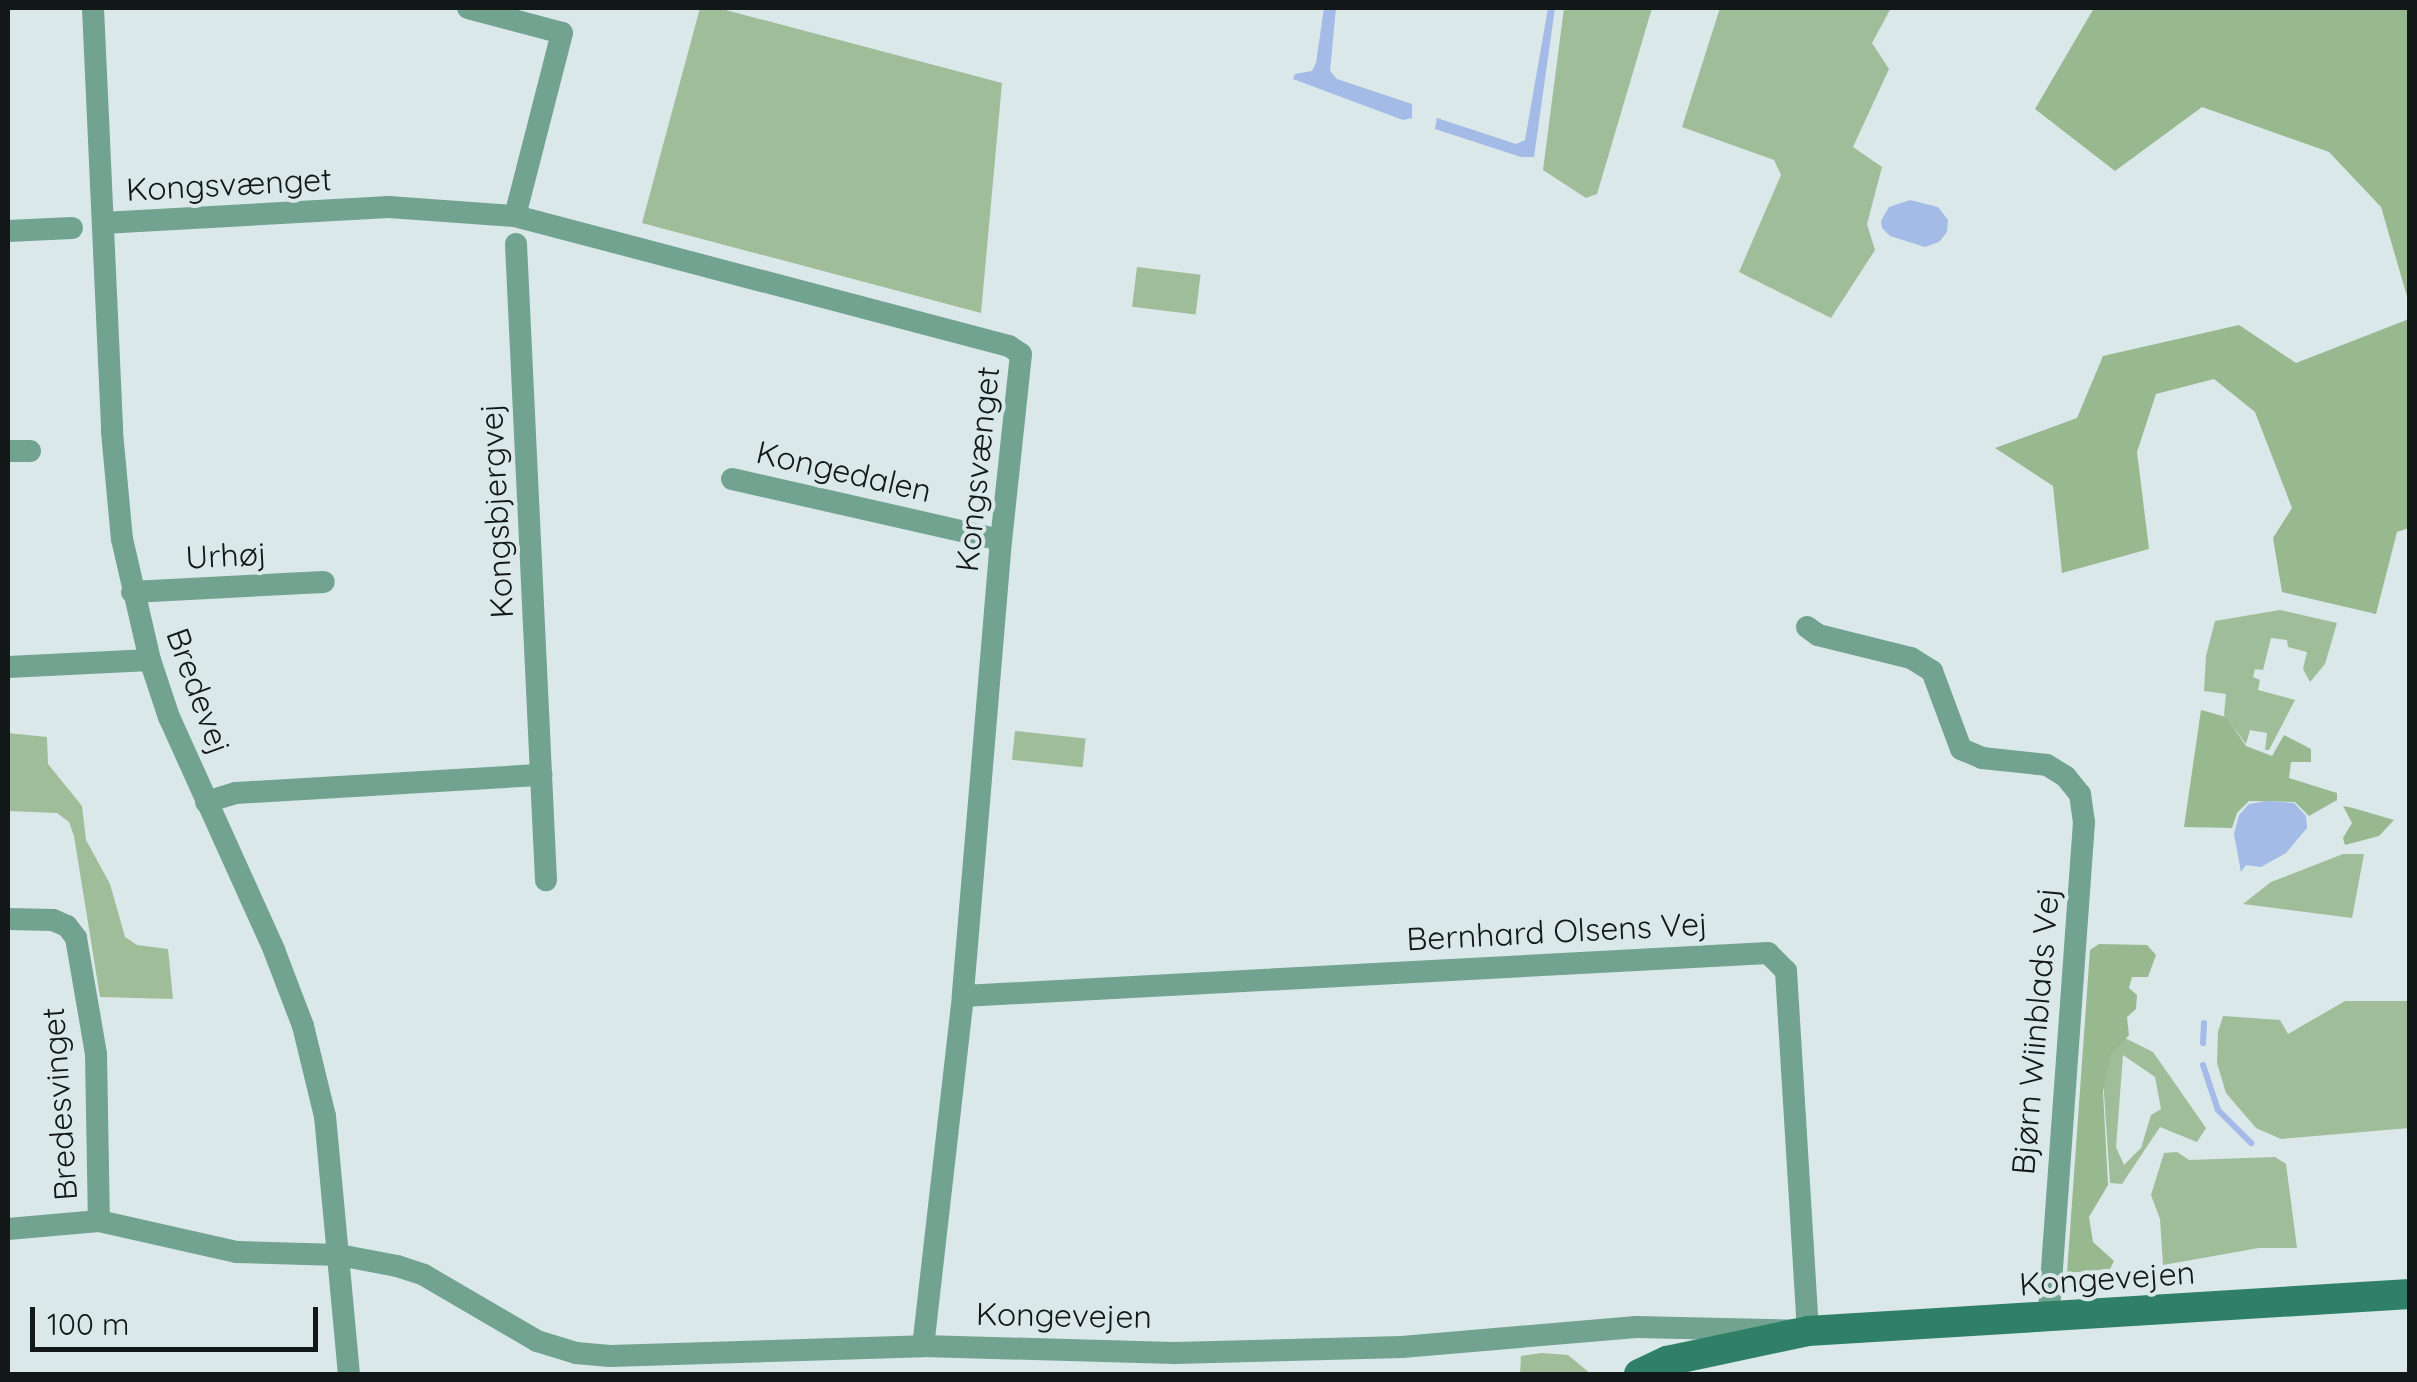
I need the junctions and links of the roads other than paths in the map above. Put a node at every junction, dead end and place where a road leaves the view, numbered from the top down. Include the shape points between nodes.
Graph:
1 (92, 8) edge
2 (468, 8) edge
3 (514, 216) junction
4 (103, 223) junction
5 (72, 228) dead end
6 (8, 232) edge
7 (516, 244) dead end
8 (732, 480) dead end
9 (1001, 540) junction
10 (324, 582) dead end
11 (132, 592) junction
12 (1806, 627) dead end
13 (150, 660) junction
14 (8, 667) edge
15 (541, 775) junction
16 (206, 802) junction
17 (546, 880) dead end
18 (8, 918) edge
19 (963, 996) junction
20 (99, 1222) junction
21 (8, 1228) edge
22 (338, 1255) junction
23 (2410, 1294) edge
24 (2048, 1318) junction
25 (1808, 1331) junction
26 (923, 1346) junction
27 (349, 1374) edge
28 (1639, 1374) edge

1 - 4 street, Bredevej
2 - 3 street via 562,33
3 - 4 street, Kongsvænget via 389,207
3 - 9 street, Kongsvænget via 1010,346 1022,354
4 - 11 street, Bredevej via 112,432
5 - 6 street
7 - 15 street, Kongsbjergvej
8 - 9 street, Kongedalen
9 - 19 street, Kongsvænget
10 - 11 street, Urhøj
11 - 13 street, Bredevej
12 - 24 street, Bjørn Wiinblads Vej via 1911,658 1932,671 1961,750 2047,764 2080,794 2084,822
13 - 14 street
13 - 16 street, Bredevej
15 - 16 street via 236,793
15 - 17 street, Kongsbjergvej
16 - 22 street, Bredevej via 302,1026 324,1116
18 - 20 street, Bredesvinget via 53,920 76,938 96,1054
19 - 25 street, Bernhard Olsens Vej via 1768,953 1786,971
19 - 26 street, Kongsvænget
20 - 21 street, Bredesvinget
20 - 22 street, Bredesvinget via 237,1252
22 - 26 street, Kongevejen via 424,1275 514,1329 576,1353
22 - 27 street, Bredevej
23 - 24 street, Kongevejen
24 - 25 street, Kongevejen
25 - 26 street, Kongevejen via 1636,1327 1402,1347 1174,1353
25 - 28 street, Kongevejen via 1667,1361

